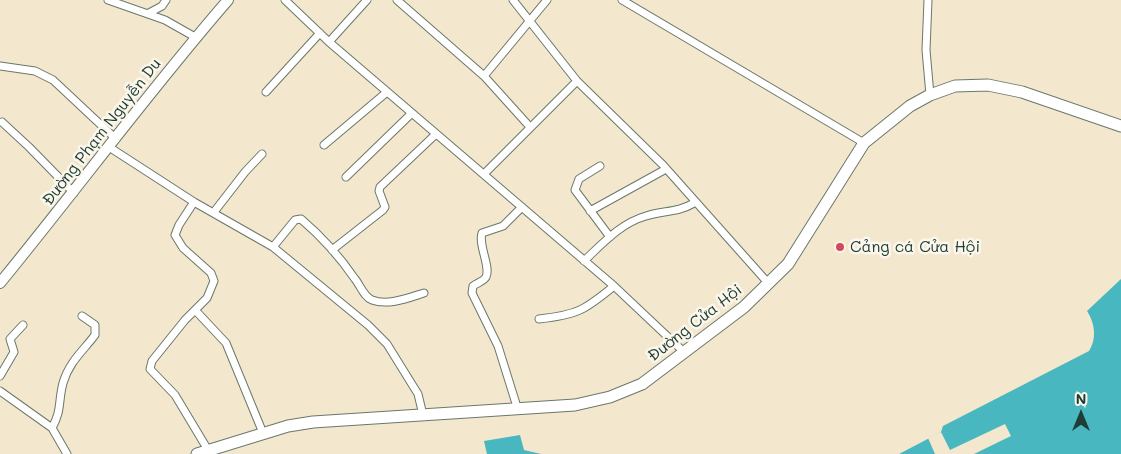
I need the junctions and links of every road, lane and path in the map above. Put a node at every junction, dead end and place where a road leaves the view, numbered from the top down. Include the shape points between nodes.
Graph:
1 (108, 0) edge
2 (166, 0) edge
3 (228, 0) edge
4 (285, 0) edge
5 (367, 0) edge
6 (397, 0) edge
7 (513, 0) edge
8 (547, 0) edge
9 (622, 0) edge
10 (928, 0) edge
11 (149, 13) junction
12 (529, 21) junction
13 (320, 33) junction
14 (195, 37) junction
15 (329, 42) junction
16 (0, 66) edge
17 (484, 76) junction
18 (577, 82) junction
19 (266, 92) dead end
20 (387, 92) junction
21 (930, 95) junction
22 (412, 113) junction
23 (2, 122) dead end
24 (1121, 126) edge
25 (530, 128) junction
26 (436, 134) junction
27 (116, 139) junction
28 (864, 143) junction
29 (324, 145) dead end
30 (109, 147) junction
31 (262, 154) dead end
32 (600, 166) dead end
33 (666, 169) junction
34 (484, 174) junction
35 (346, 177) dead end
36 (74, 193) junction
37 (194, 202) junction
38 (694, 203) junction
39 (522, 207) junction
40 (590, 211) junction
41 (214, 212) junction
42 (610, 237) junction
43 (273, 246) junction
44 (332, 250) junction
45 (584, 260) junction
46 (0, 283) edge
47 (769, 284) junction
48 (614, 286) junction
49 (424, 293) dead end
50 (195, 310) junction
51 (82, 316) dead end
52 (539, 319) dead end
53 (23, 325) dead end
54 (685, 353) junction
55 (0, 376) edge
56 (0, 390) edge
57 (514, 410) junction
58 (423, 415) junction
59 (52, 428) junction
60 (263, 433) junction
61 (202, 452) edge
62 (67, 454) edge

1 - 11 street
2 - 11 street
3 - 14 main road, Đường Phạm Nguyễn Du
4 - 13 street
5 - 15 street
6 - 17 street
7 - 12 street
8 - 12 street
9 - 28 street
10 - 21 street via 926,50
11 - 14 street
12 - 17 street
12 - 18 street
13 - 15 street
13 - 19 street
14 - 27 main road, Đường Phạm Nguyễn Du
15 - 20 street
16 - 27 street via 35,71 53,80
17 - 25 street
18 - 25 street
18 - 33 street
20 - 22 street
20 - 29 street
21 - 24 main road, Đường Cửa Hội via 955,86 988,85 1022,92
21 - 28 main road, Đường Cửa Hội via 910,106
22 - 26 street
22 - 35 street
23 - 36 street
25 - 34 street
26 - 34 street
26 - 44 street via 380,188 384,210
27 - 30 main road, Đường Phạm Nguyễn Du
28 - 47 main road, Đường Cửa Hội via 788,264
30 - 36 main road, Đường Phạm Nguyễn Du
30 - 37 street
31 - 41 street
32 - 40 street via 576,184 575,190
33 - 38 street
33 - 40 street
34 - 39 street
36 - 46 main road, Đường Phạm Nguyễn Du
37 - 41 street
37 - 50 street via 176,235 183,248 211,273 214,281 207,298
38 - 42 street via 675,212 634,220
38 - 47 street
39 - 45 street
39 - 57 street via 503,226 482,232 487,273 484,280 473,286 472,293 498,346
40 - 42 street
41 - 43 street
42 - 45 street
43 - 44 street via 298,219 311,227
43 - 58 street via 387,344 418,394
44 - 49 street via 372,300 392,302
45 - 48 street
47 - 54 main road, Đường Cửa Hội via 744,308
48 - 52 street via 588,308 574,314
48 - 54 street
50 - 60 street via 226,343
50 - 61 street via 152,361 150,369 175,395
51 - 59 street via 95,325 95,335 72,362 63,384 59,415
53 - 55 street via 10,339 14,352
54 - 57 main road, Đường Cửa Hội via 642,384 610,398 575,405
56 - 59 street
57 - 58 main road, Đường Cửa Hội
58 - 60 main road, Đường Cửa Hội via 313,422
59 - 62 street
60 - 61 main road, Đường Cửa Hội

